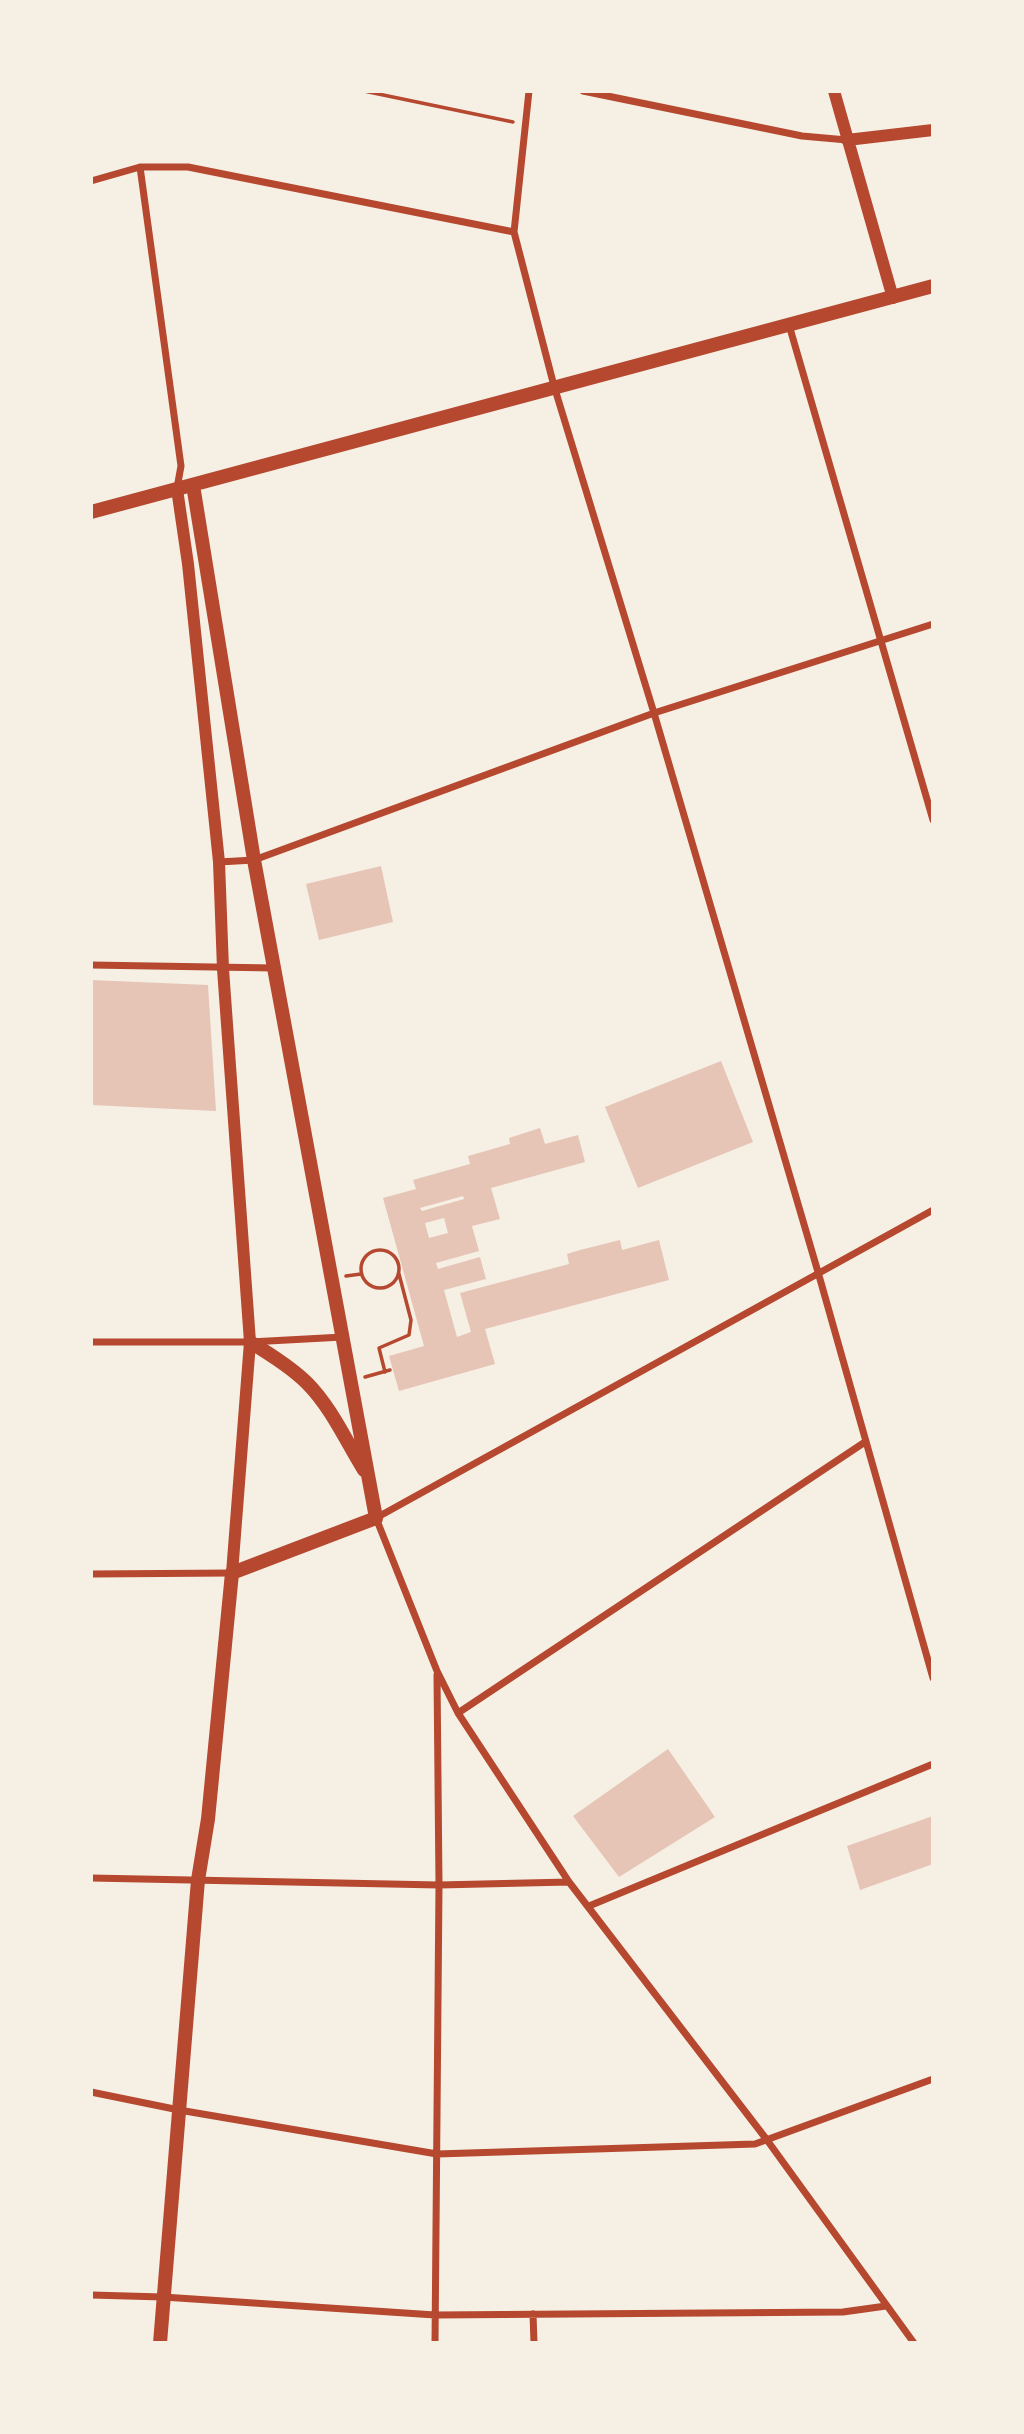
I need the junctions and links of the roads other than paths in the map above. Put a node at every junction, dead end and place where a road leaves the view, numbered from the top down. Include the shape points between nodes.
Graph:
1 (528, 91) edge
2 (583, 91) edge
3 (834, 91) edge
4 (933, 130) edge
5 (848, 140) junction
6 (139, 167) junction
7 (91, 181) edge
8 (514, 232) junction
9 (933, 286) edge
10 (893, 298) junction
11 (789, 325) junction
12 (554, 386) junction
13 (181, 466) junction
14 (193, 485) junction
15 (177, 489) junction
16 (91, 512) edge
17 (933, 624) edge
18 (880, 641) junction
19 (654, 713) junction
20 (933, 820) edge
21 (254, 860) junction
22 (219, 862) junction
23 (91, 965) edge
24 (275, 968) junction
25 (223, 969) junction
26 (933, 1210) edge
27 (818, 1272) junction
28 (344, 1337) junction
29 (91, 1342) edge
30 (250, 1342) junction
31 (865, 1442) junction
32 (369, 1479) junction
33 (376, 1518) junction
34 (232, 1573) junction
35 (91, 1574) edge
36 (437, 1671) junction
37 (933, 1678) edge
38 (458, 1713) junction
39 (933, 1764) edge
40 (91, 1878) edge
41 (198, 1880) junction
42 (569, 1882) junction
43 (439, 1885) junction
44 (589, 1906) junction
45 (933, 2079) edge
46 (91, 2092) edge
47 (179, 2110) junction
48 (767, 2140) junction
49 (437, 2154) junction
50 (91, 2295) edge
51 (163, 2297) junction
52 (886, 2306) junction
53 (533, 2314) junction
54 (435, 2315) junction
55 (160, 2343) edge
56 (435, 2343) edge
57 (534, 2343) edge
58 (914, 2343) edge

1 - 8 street
2 - 5 street via 802,136
3 - 5 street
4 - 5 street
5 - 10 street
6 - 7 street
6 - 8 street via 188,167
6 - 13 street
8 - 12 street
9 - 10 main road
10 - 11 main road
11 - 12 main road
11 - 18 street
12 - 14 main road
12 - 19 street
13 - 14 street
13 - 15 street
14 - 15 main road
14 - 21 main road
15 - 16 main road
15 - 22 street
17 - 18 street
18 - 19 street
18 - 20 street
19 - 21 street
19 - 27 street
21 - 22 street
21 - 24 main road
22 - 25 street
23 - 25 street
24 - 25 street
24 - 28 main road
25 - 30 street
26 - 27 street
27 - 31 street
27 - 33 street
28 - 30 street
28 - 32 main road
29 - 30 street
30 - 32 main road via 307,1383
30 - 34 street
31 - 37 street
31 - 38 street
32 - 33 main road
33 - 34 main road
33 - 36 street
34 - 35 street
34 - 41 main road
36 - 38 street
36 - 43 street
38 - 42 street
39 - 44 street
40 - 41 street
41 - 43 street
41 - 47 main road
42 - 43 street
42 - 44 street
43 - 49 street
44 - 48 street
45 - 48 street
46 - 47 street
47 - 49 street
47 - 51 main road
48 - 49 street
48 - 52 street
49 - 54 street
50 - 51 street
51 - 54 street
51 - 55 main road
52 - 53 street via 843,2312
52 - 58 street
53 - 54 street
53 - 57 street
54 - 56 street

